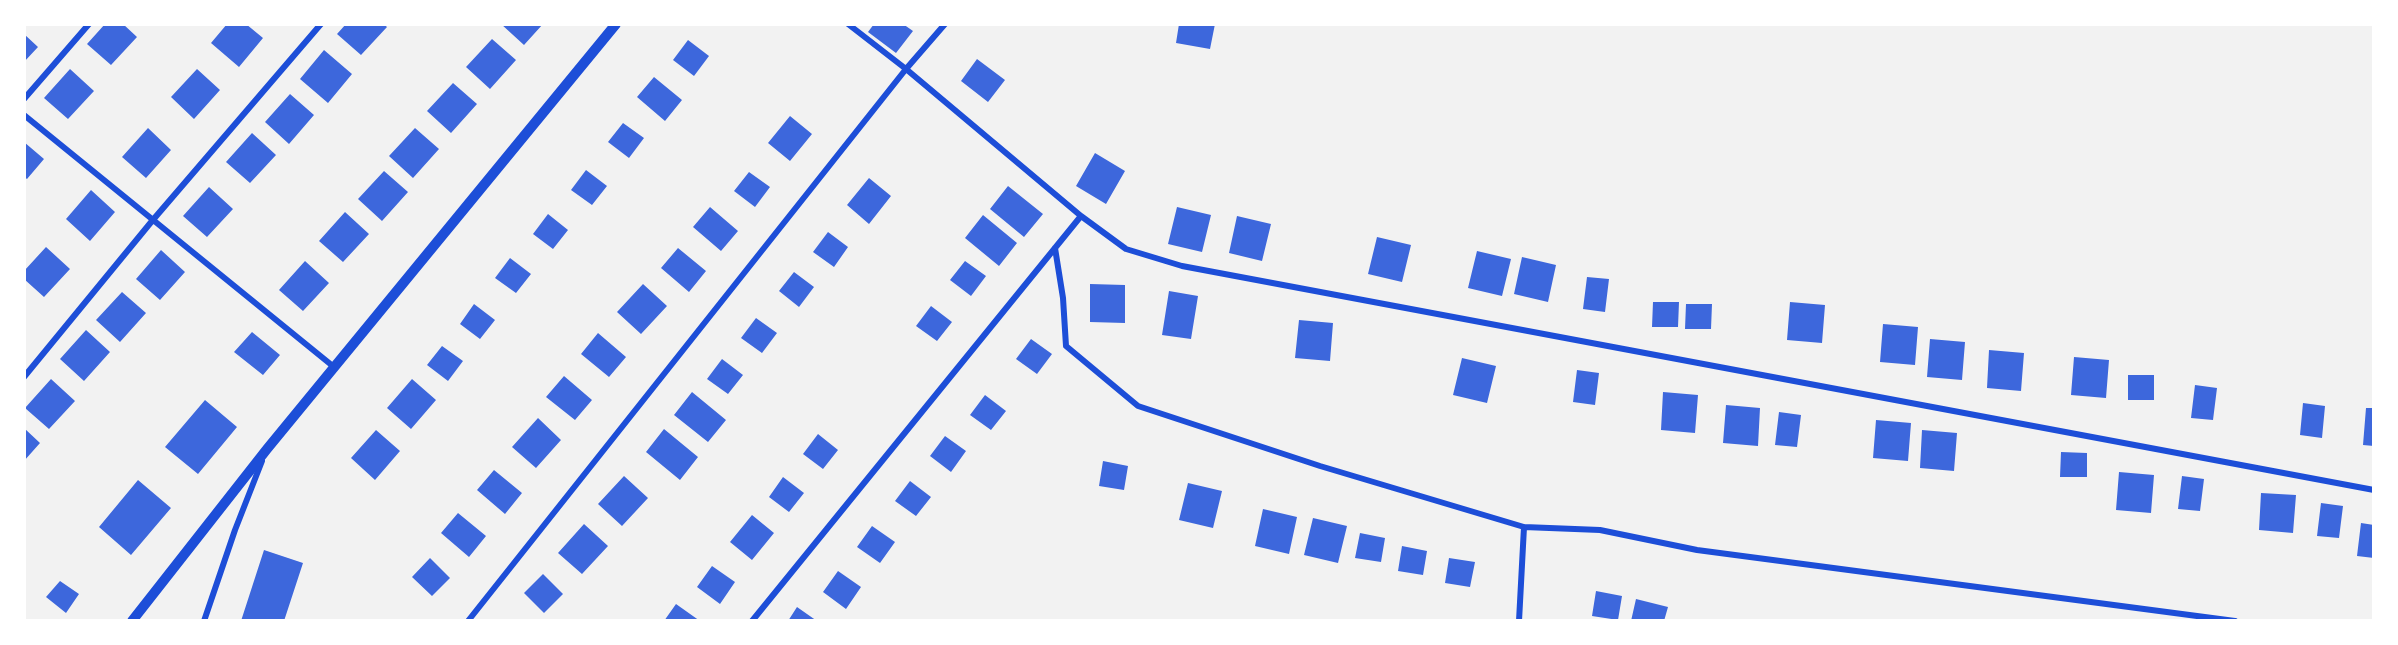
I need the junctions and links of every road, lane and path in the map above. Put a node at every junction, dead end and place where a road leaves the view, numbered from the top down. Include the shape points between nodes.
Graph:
1 (89, 24) edge
2 (321, 24) edge
3 (616, 24) edge
4 (848, 24) edge
5 (945, 24) edge
6 (906, 69) junction
7 (24, 99) edge
8 (24, 115) edge
9 (1081, 216) junction
10 (152, 221) junction
11 (1055, 248) junction
12 (334, 367) junction
13 (24, 377) edge
14 (267, 449) junction
15 (2374, 490) edge
16 (1524, 527) junction
17 (132, 621) edge
18 (204, 621) edge
19 (468, 621) edge
20 (752, 621) edge
21 (1520, 621) edge
22 (2235, 621) edge

1 - 7 street
2 - 10 street
3 - 12 street
4 - 6 street
5 - 6 street
6 - 9 street
6 - 19 street
8 - 10 street
9 - 11 street
9 - 15 street via 1126,249 1182,266
10 - 12 street
10 - 13 street
11 - 16 street via 1066,346 1138,406
11 - 20 street
12 - 14 street
14 - 17 street
14 - 18 street
16 - 21 street
16 - 22 street via 1600,530 1697,550

